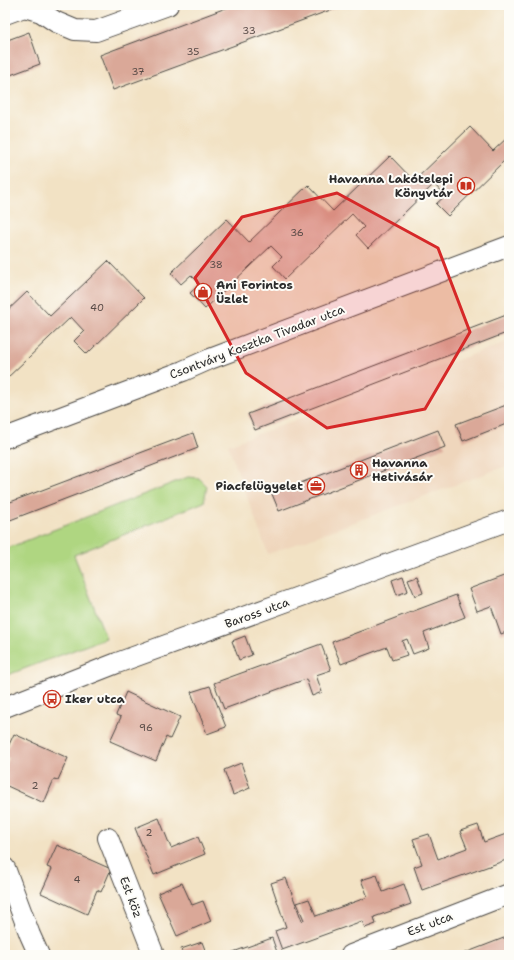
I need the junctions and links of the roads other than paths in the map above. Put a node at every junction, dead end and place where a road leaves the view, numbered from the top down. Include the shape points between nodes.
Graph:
1 (168, 5) edge
2 (5, 14) edge
3 (509, 246) edge
4 (5, 438) edge
5 (509, 520) edge
6 (5, 707) edge
7 (108, 838) dead end
8 (5, 868) edge
9 (509, 894) edge
10 (39, 955) edge
11 (154, 955) edge
12 (351, 955) edge

1 - 2 street via 96,30 76,30 56,22 41,12 24,7
3 - 4 street, Csontváry Kosztka Tivadar utca
5 - 6 street, Baross utca via 117,663
7 - 11 street, Est köz
8 - 10 street
9 - 12 street, Est utca

